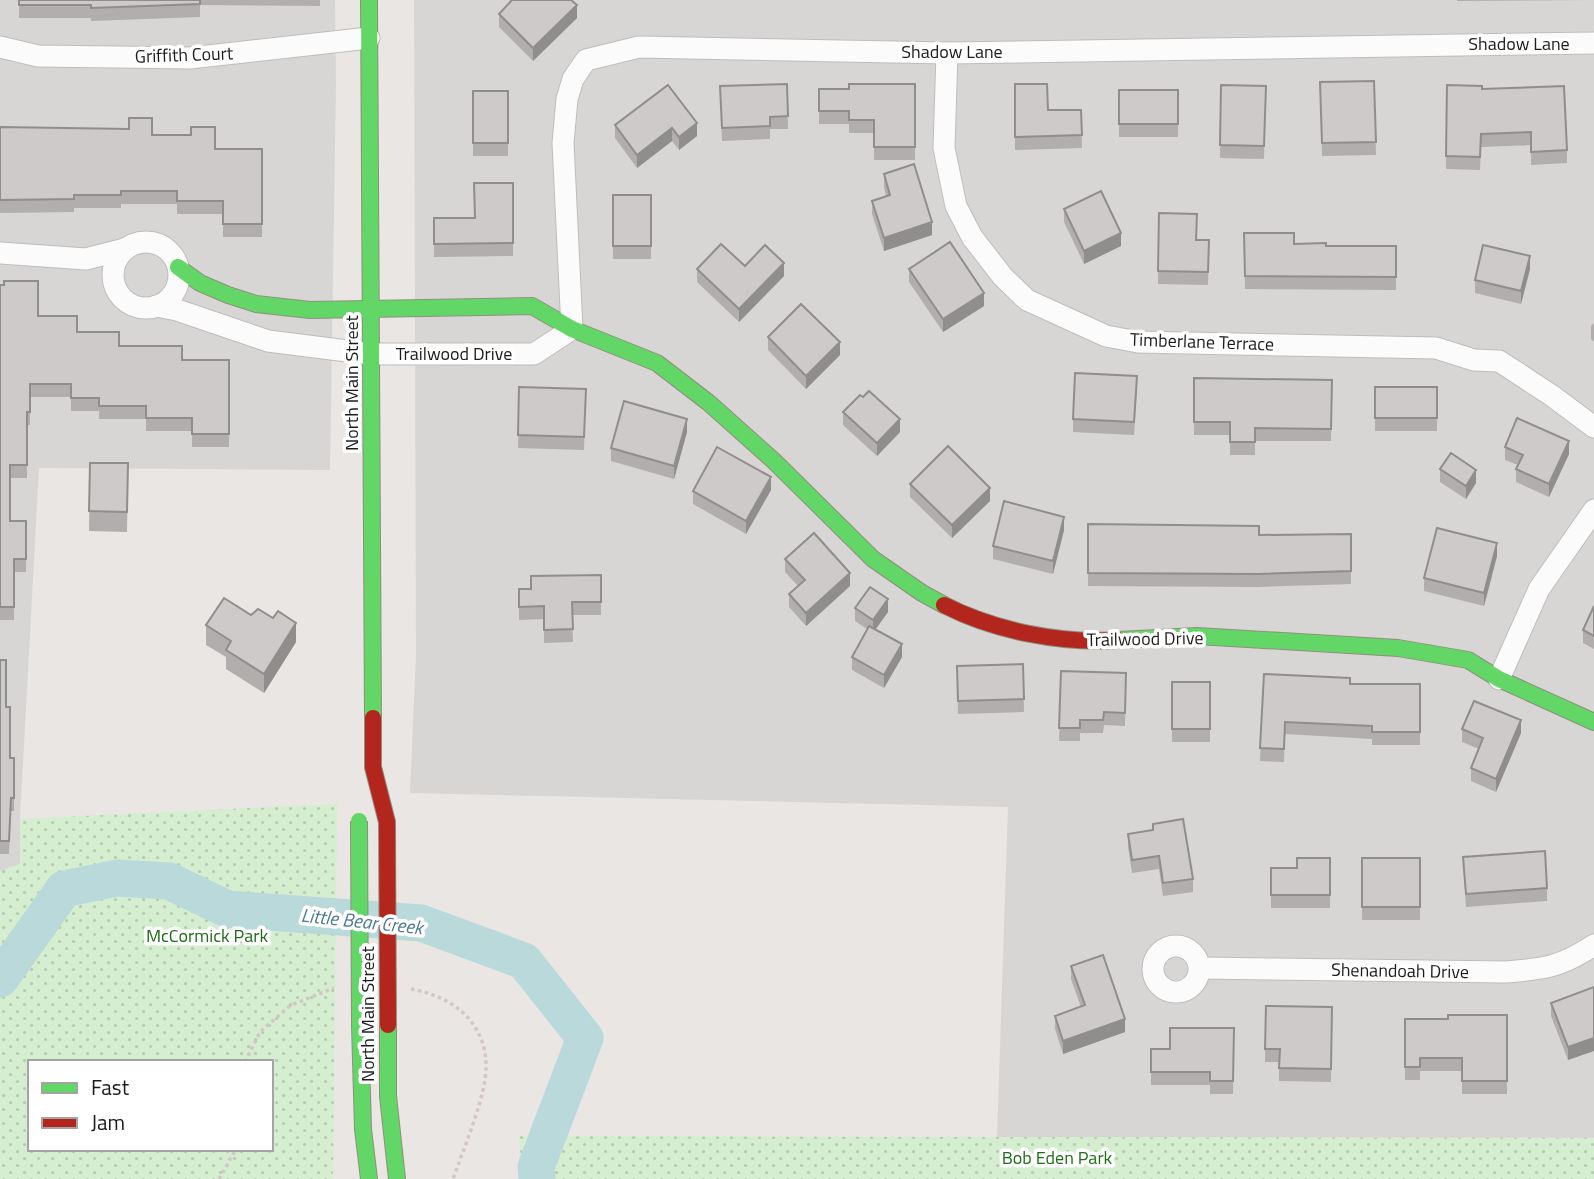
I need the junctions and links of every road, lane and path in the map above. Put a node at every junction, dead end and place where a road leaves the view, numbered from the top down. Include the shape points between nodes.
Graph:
1 (369, 0) edge
2 (369, 38) junction
3 (1594, 43) edge
4 (0, 47) edge
5 (947, 53) junction
6 (125, 249) junction
7 (0, 253) edge
8 (86, 258) junction
9 (178, 267) junction
10 (116, 287) junction
11 (156, 306) junction
12 (370, 309) junction
13 (572, 329) junction
14 (371, 354) junction
15 (1594, 428) edge
16 (1594, 510) edge
17 (1499, 679) junction
18 (1594, 722) edge
19 (373, 767) junction
20 (1594, 945) edge
21 (1200, 968) dead end
22 (235, 1151) edge
23 (219, 1179) edge
24 (369, 1179) edge
25 (397, 1179) edge

1 - 2 main road, North Main Street
2 - 4 street, Griffith Court via 190,58 38,56
2 - 12 main road, North Main Street
3 - 5 street, Shadow Lane
5 - 13 street, Shadow Lane via 639,47 586,60 567,99 563,143
5 - 15 street, Timberlane Terrace via 944,148 957,206 972,237 1027,300 1106,336 1138,342 1436,348 1474,360 1499,361
6 - 8 street
6 - 9 street via 156,243 166,248
6 - 10 street via 114,266
7 - 8 street
8 - 10 street
9 - 11 street via 176,288
9 - 12 main road, Trailwood Drive via 200,283 256,304 310,310
10 - 11 street via 129,303
11 - 14 street, Trailwood Drive via 268,341
12 - 13 main road, Trailwood Drive via 532,306
12 - 14 main road, North Main Street
13 - 14 street, Trailwood Drive via 534,354
13 - 17 main road, Trailwood Drive via 657,363 709,402 873,559 962,614 1009,629 1089,642 1197,636 1398,648 1468,660
14 - 19 main road, North Main Street
16 - 17 street via 1539,590
17 - 18 main road, Trailwood Drive
19 - 24 main road, North Main Street, bridge via 363,807 360,1026
19 - 25 main road, North Main Street, bridge via 387,821 388,1096
20 - 21 street, Shenandoah Drive via 1546,969 1506,972
22 - 23 path

